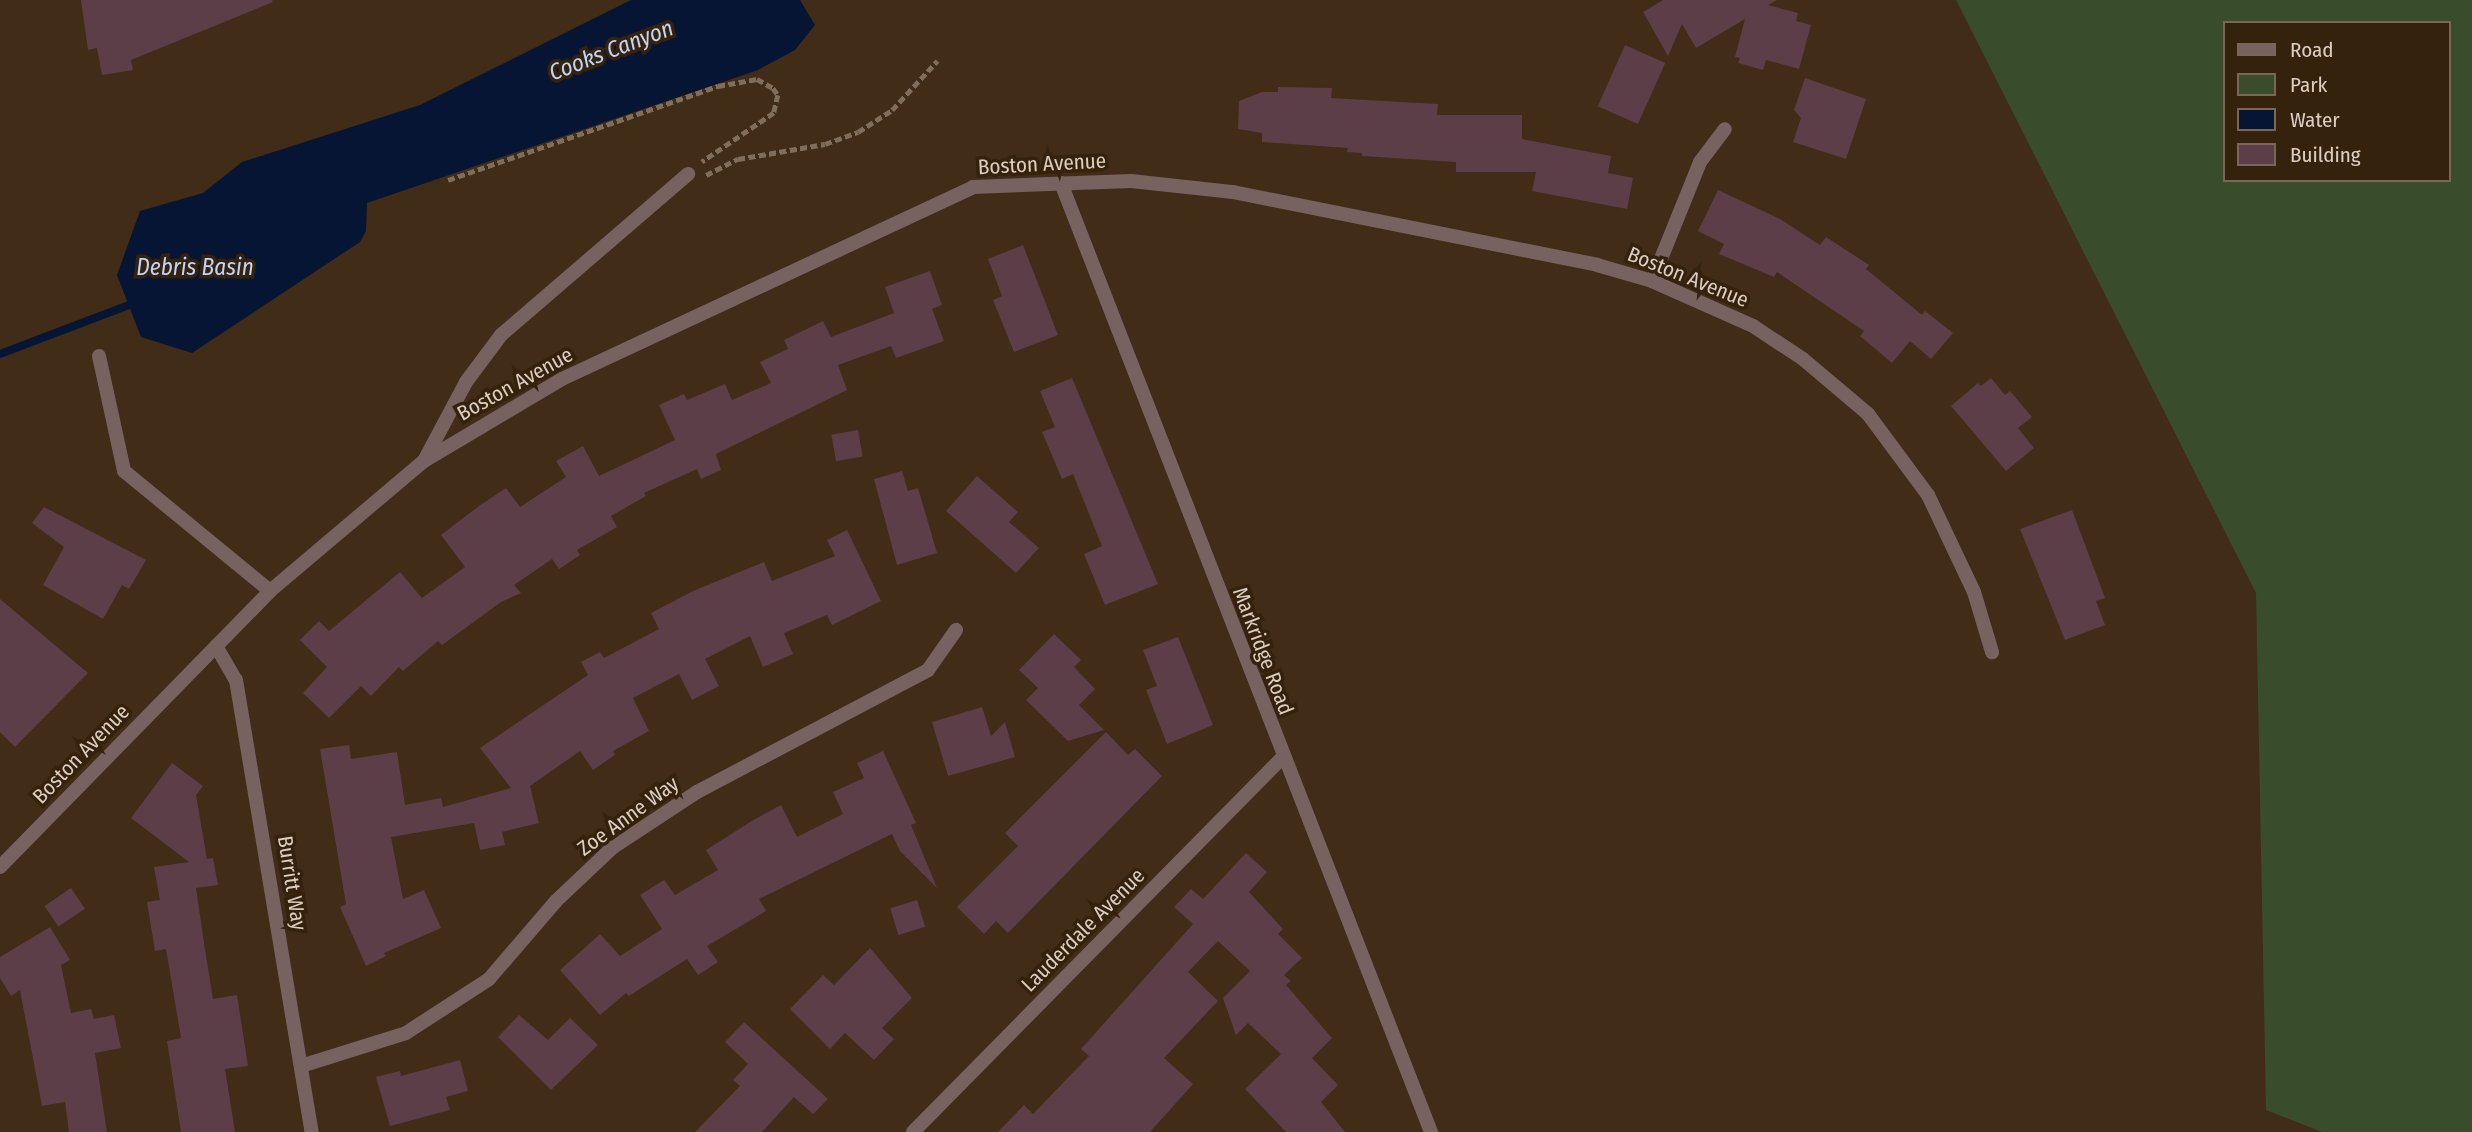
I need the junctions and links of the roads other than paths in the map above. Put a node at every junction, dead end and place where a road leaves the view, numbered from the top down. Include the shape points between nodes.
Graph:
1 (1725, 129) dead end
2 (688, 174) road end
3 (1061, 183) junction
4 (1652, 281) junction
5 (99, 356) dead end
6 (424, 461) junction
7 (270, 591) junction
8 (956, 631) dead end
9 (216, 646) junction
10 (1993, 652) dead end
11 (1282, 758) junction
12 (0, 867) edge
13 (301, 1066) junction
14 (312, 1132) edge
15 (913, 1132) edge
16 (1431, 1132) edge

1 - 4 street via 1700,162
2 - 6 street via 501,335 466,382
3 - 4 street, Boston Avenue via 1131,181 1233,192 1597,265
3 - 6 street, Boston Avenue via 973,187 562,379
3 - 11 street, Markridge Road
4 - 10 street, Boston Avenue via 1753,326 1803,359 1868,414 1928,495 1974,593
5 - 7 street via 124,471
6 - 7 street, Boston Avenue
7 - 9 street, Boston Avenue
8 - 13 street, Zoe Anne Way via 928,670 697,792 612,848 563,894 514,954 481,985 406,1033
9 - 12 street, Boston Avenue
9 - 13 street, Burritt Way via 236,680
11 - 15 street, Lauderdale Avenue
11 - 16 street, Markridge Road
13 - 14 street, Burritt Way

